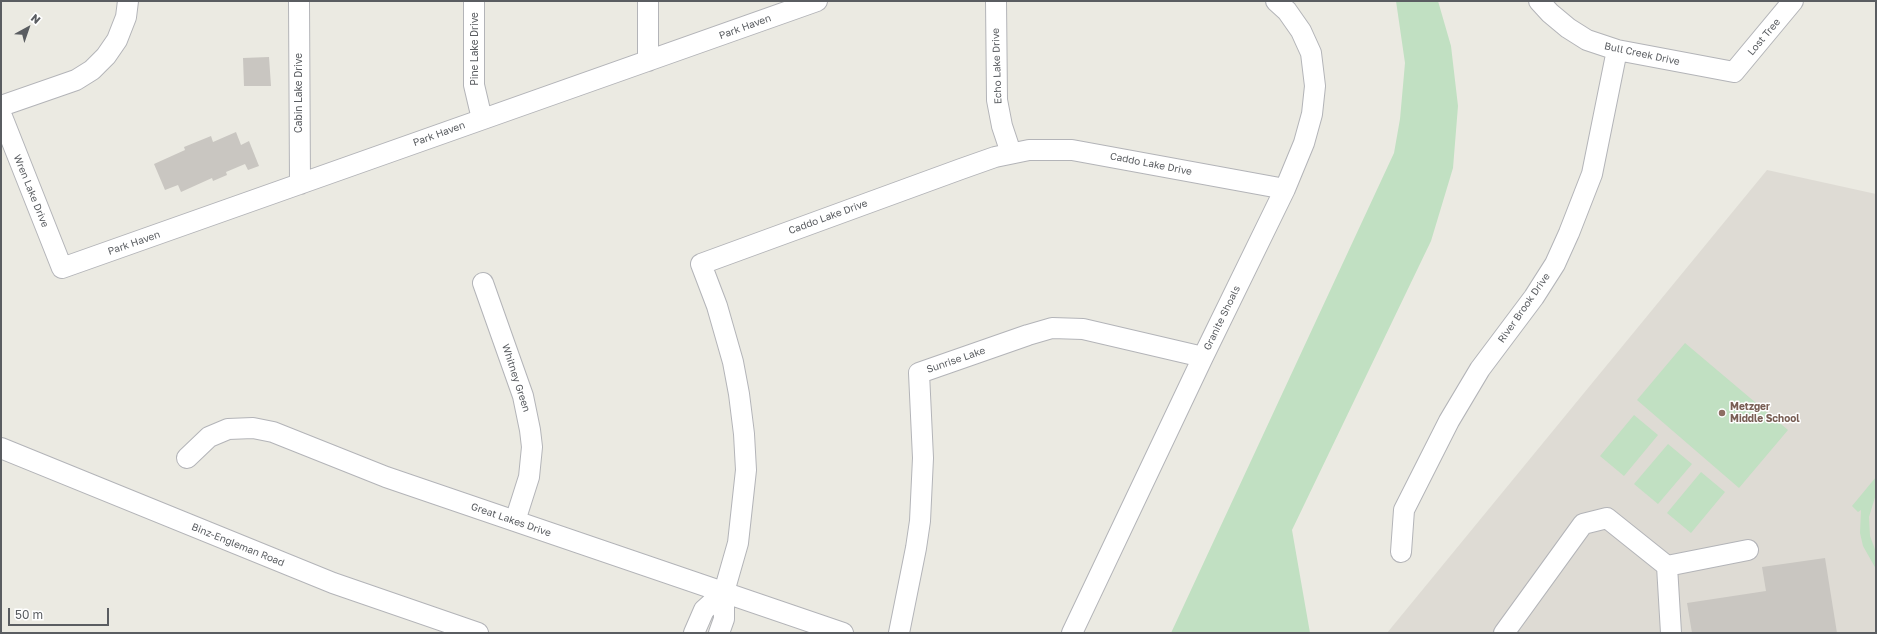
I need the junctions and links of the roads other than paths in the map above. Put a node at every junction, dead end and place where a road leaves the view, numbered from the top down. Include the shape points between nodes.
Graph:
1 (128, 1) edge
2 (299, 1) edge
3 (474, 1) edge
4 (648, 1) edge
5 (817, 1) edge
6 (996, 1) edge
7 (1276, 1) edge
8 (1793, 1) edge
9 (1550, 5) edge
10 (1617, 50) junction
11 (648, 62) junction
12 (1734, 72) joint
13 (1, 106) edge
14 (1, 114) edge
15 (482, 119) junction
16 (1011, 153) junction
17 (300, 184) junction
18 (1285, 189) junction
19 (62, 268) joint
20 (483, 283) dead end
21 (1203, 357) junction
22 (1, 448) edge
23 (187, 458) dead end
24 (515, 521) junction
25 (1748, 550) dead end
26 (1402, 552) dead end
27 (1667, 566) junction
28 (724, 592) junction
29 (478, 633) edge
30 (694, 633) edge
31 (719, 633) edge
32 (843, 633) edge
33 (899, 633) edge
34 (1072, 633) edge
35 (1504, 633) edge
36 (1671, 633) edge

1 - 13 street via 126,17 117,40 92,70 76,80
2 - 17 street, Cabin Lake Drive
3 - 15 street, Pine Lake Drive via 474,85
4 - 11 street
5 - 11 street, Park Haven
6 - 16 street, Echo Lake Drive via 997,100
7 - 18 street, Granite Shoals via 1287,11 1301,31 1311,53 1315,86 1312,114 1304,143
8 - 12 street, Lost Tree
9 - 10 street, Bull Creek Drive via 1568,28 1587,40
10 - 12 street, Bull Creek Drive
10 - 26 street, River Brook Drive via 1592,174 1569,233 1555,264 1534,297 1480,369 1449,421 1404,510
11 - 15 street, Park Haven
14 - 19 street, Wren Lake Drive
15 - 17 street, Park Haven
16 - 18 street, Caddo Lake Drive via 1029,150 1072,150
16 - 28 street, Caddo Lake Drive via 701,264 729,348 744,434 746,470 738,543
17 - 19 street, Park Haven
18 - 21 street, Granite Shoals
20 - 24 street, Whitney Green via 523,396 530,430 532,447 529,477
21 - 33 street, Sunrise Lake via 1083,329 1052,328 918,373 923,458 920,521
21 - 34 street, Granite Shoals
22 - 29 street, Binz-Engleman Road via 333,583
23 - 24 street, Great Lakes Drive via 209,437 228,429 253,428 291,438 386,477
24 - 28 street, Great Lakes Drive
25 - 27 street
27 - 35 street via 1607,518 1583,524
27 - 36 street
28 - 30 street via 704,610
28 - 31 street, Caddo Lake Drive via 724,619
28 - 32 street, Great Lakes Drive

